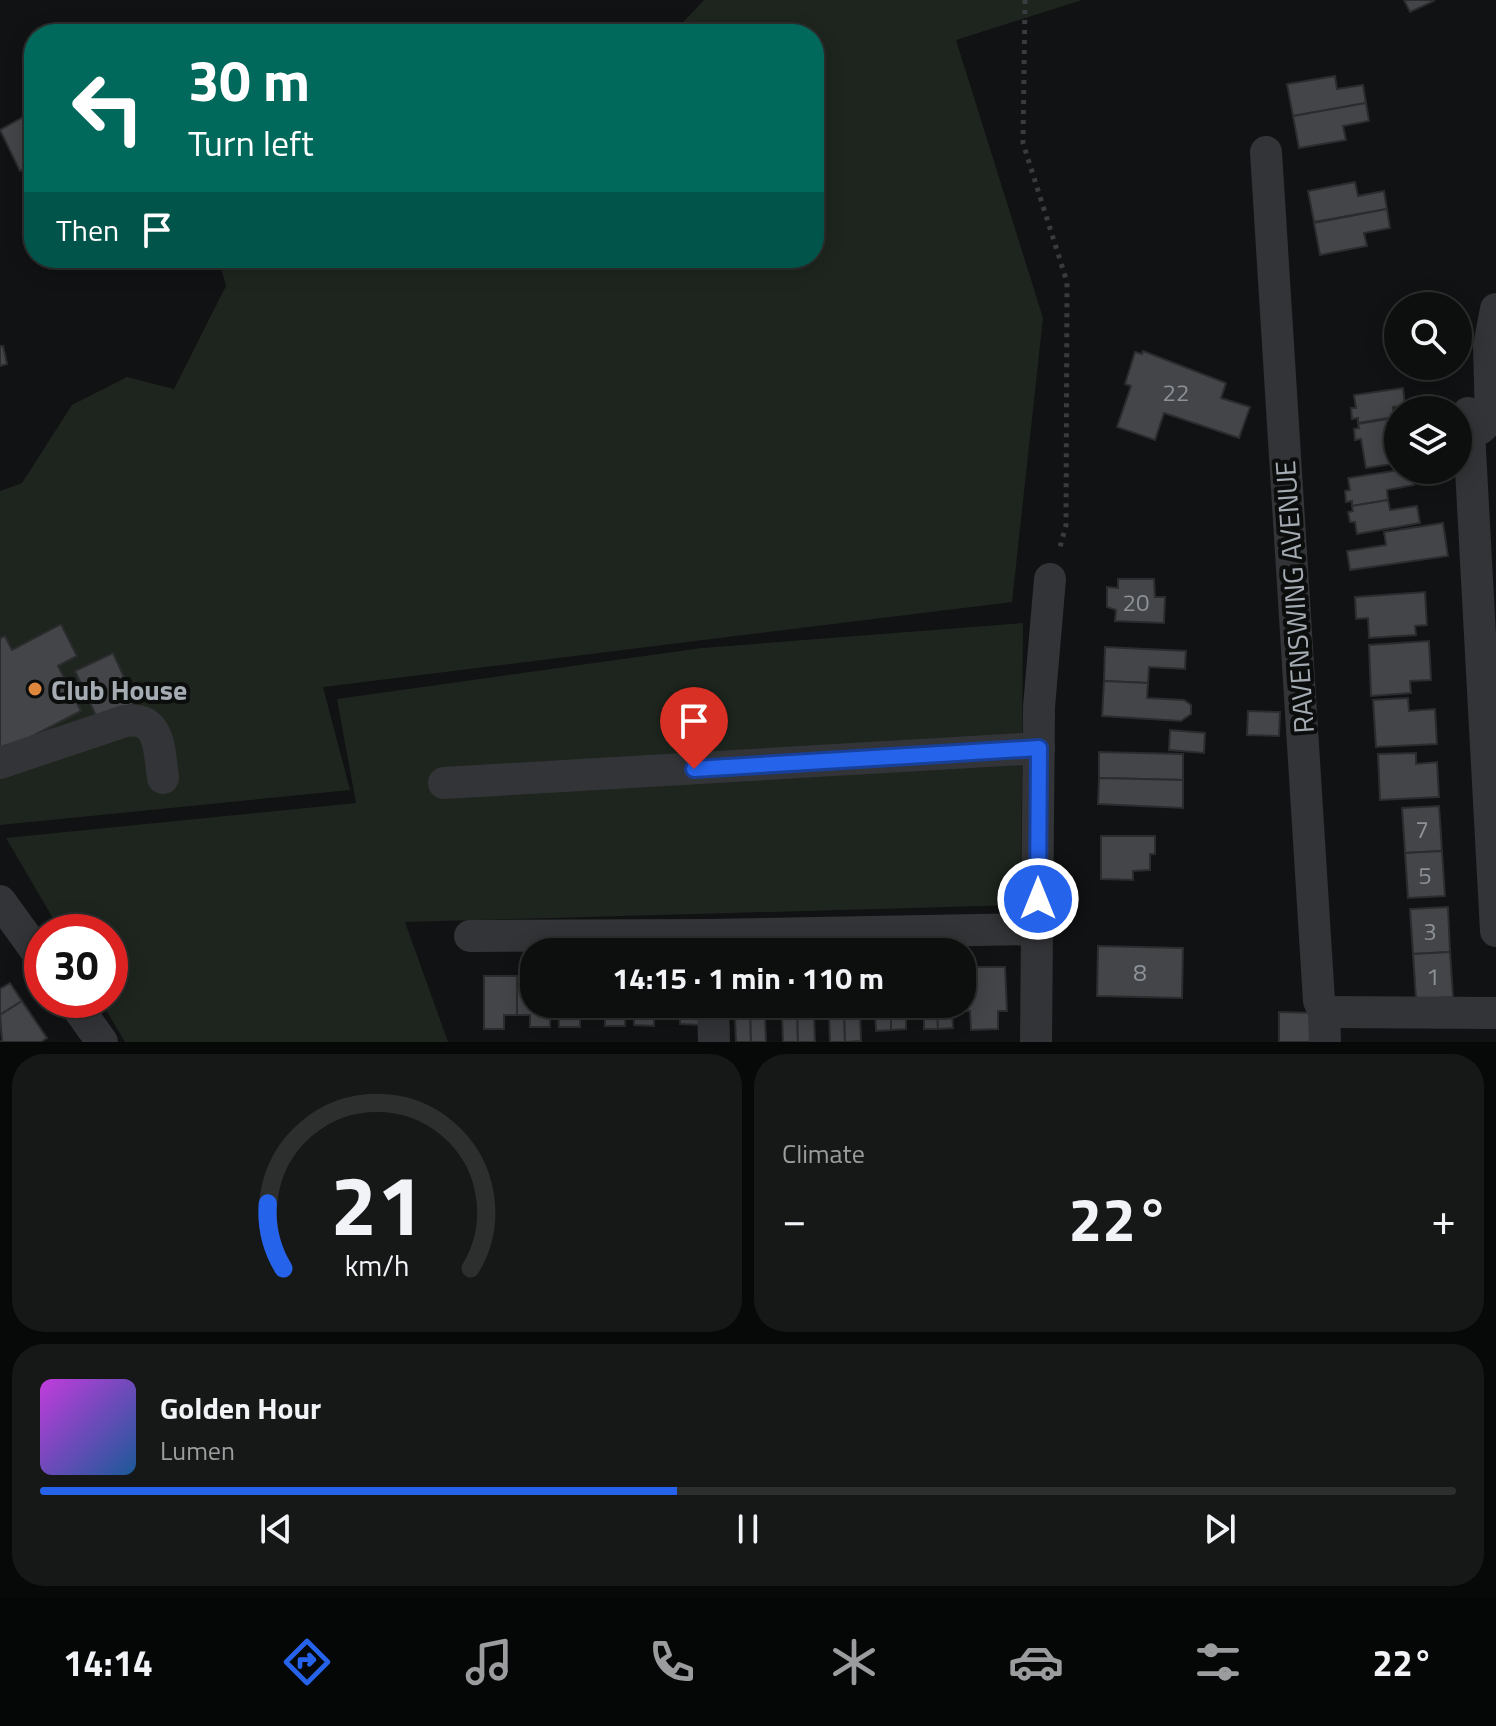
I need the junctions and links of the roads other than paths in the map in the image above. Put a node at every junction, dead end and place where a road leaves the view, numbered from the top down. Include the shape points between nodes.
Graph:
1 (1266, 152) dead end
2 (1496, 309) edge
3 (1480, 424) edge
4 (1050, 579) road end
5 (1039, 748) junction
6 (0, 763) edge
7 (163, 778) dead end
8 (444, 783) dead end
9 (0, 901) edge
10 (1038, 929) junction
11 (1496, 931) edge
12 (24, 934) edge
13 (470, 936) dead end
14 (530, 938) edge
15 (842, 938) edge
16 (1496, 1013) edge
17 (85, 1018) edge
18 (713, 1018) edge
19 (1325, 1027) edge
20 (102, 1042) edge
21 (714, 1042) edge
22 (1036, 1042) edge

1 - 19 street, RAVENSWING AVENUE via 1319,1001
2 - 3 street via 1489,346 1492,411
3 - 11 street
4 - 5 street
5 - 8 street
5 - 10 street
6 - 7 street via 140,719 150,725 156,739
9 - 12 street
10 - 15 street
10 - 22 street
13 - 14 street
16 - 19 street
17 - 20 street
18 - 21 street

